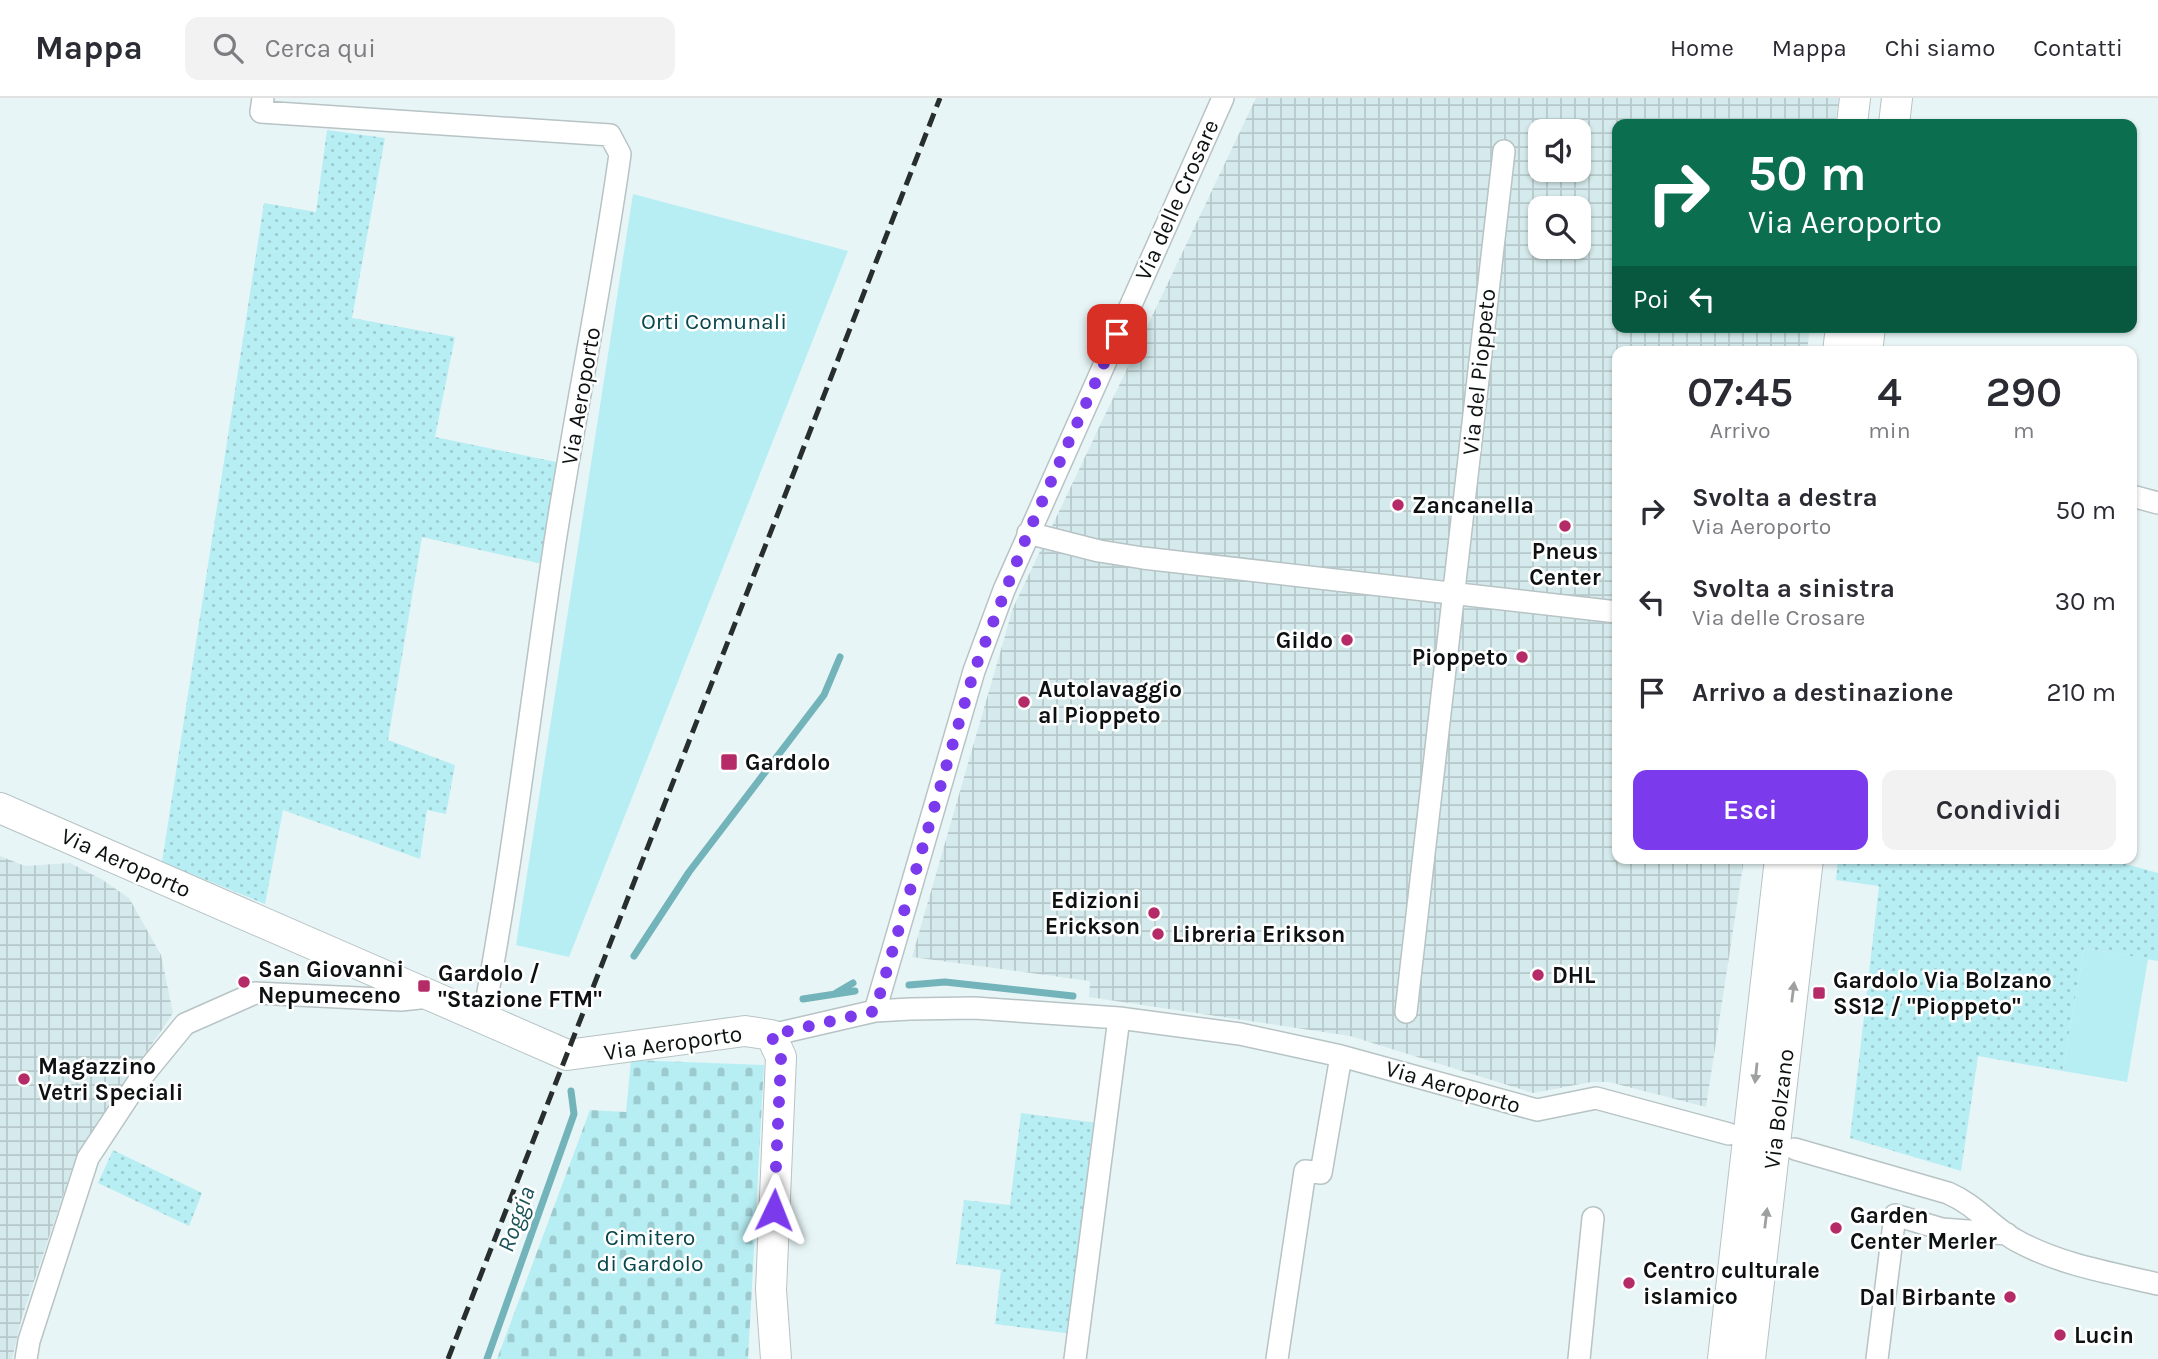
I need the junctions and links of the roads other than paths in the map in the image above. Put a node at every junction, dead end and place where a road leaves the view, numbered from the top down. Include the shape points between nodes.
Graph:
1 (263, 98) edge
2 (1223, 98) edge
3 (1855, 98) edge
4 (1868, 98) edge
5 (1897, 98) edge
6 (1853, 119) edge
7 (1866, 119) edge
8 (1895, 119) edge
9 (1504, 151) dead end
10 (2137, 497) edge
11 (2158, 503) edge
12 (1028, 533) junction
13 (1454, 593) junction
14 (1612, 611) edge
15 (0, 808) edge
16 (1779, 864) edge
17 (1807, 864) edge
18 (431, 997) junction
19 (875, 1011) junction
20 (1406, 1012) dead end
21 (1119, 1018) junction
22 (482, 1019) junction
23 (771, 1035) junction
24 (1341, 1056) junction
25 (1729, 1134) dead end
26 (1795, 1149) dead end
27 (1593, 1218) dead end
28 (2007, 1234) junction
29 (2158, 1284) edge
30 (26, 1359) edge
31 (776, 1359) edge
32 (1075, 1359) edge
33 (1277, 1359) edge
34 (1579, 1359) edge
35 (1723, 1359) edge
36 (1749, 1359) edge
37 (1877, 1359) edge

1 - 22 street, Via Aeroporto via 261,112 610,135 620,154
2 - 12 street, Via delle Crosare
3 - 6 main road
4 - 7 main road
5 - 8 main road
9 - 13 street, Via del Pioppeto
10 - 11 street
12 - 13 street via 1143,558
12 - 19 street, Via delle Crosare via 974,671
13 - 14 street
13 - 20 street, Via del Pioppeto
15 - 18 main road, Via Aeroporto
16 -> 35 main road, Via Bolzano
36 -> 17 main road, Via Bolzano
18 - 22 main road, Via Aeroporto
18 - 30 street via 401,1000 255,993 185,1024 140,1079 88,1158
19 - 21 street, Via Aeroporto via 974,1008
19 - 23 street, Via Aeroporto
21 - 24 street, Via Aeroporto via 1240,1034
21 - 32 street
22 - 23 main road, Via Aeroporto via 567,1055 746,1031
23 - 31 main road via 781,1058 771,1290
24 - 25 street, Via Aeroporto via 1537,1110 1596,1098
24 - 33 street via 1321,1173 1305,1171
26 - 28 street via 1948,1193 1966,1201
27 - 34 street
28 - 29 street via 2055,1259
28 - 37 street via 1942,1229 1895,1214

